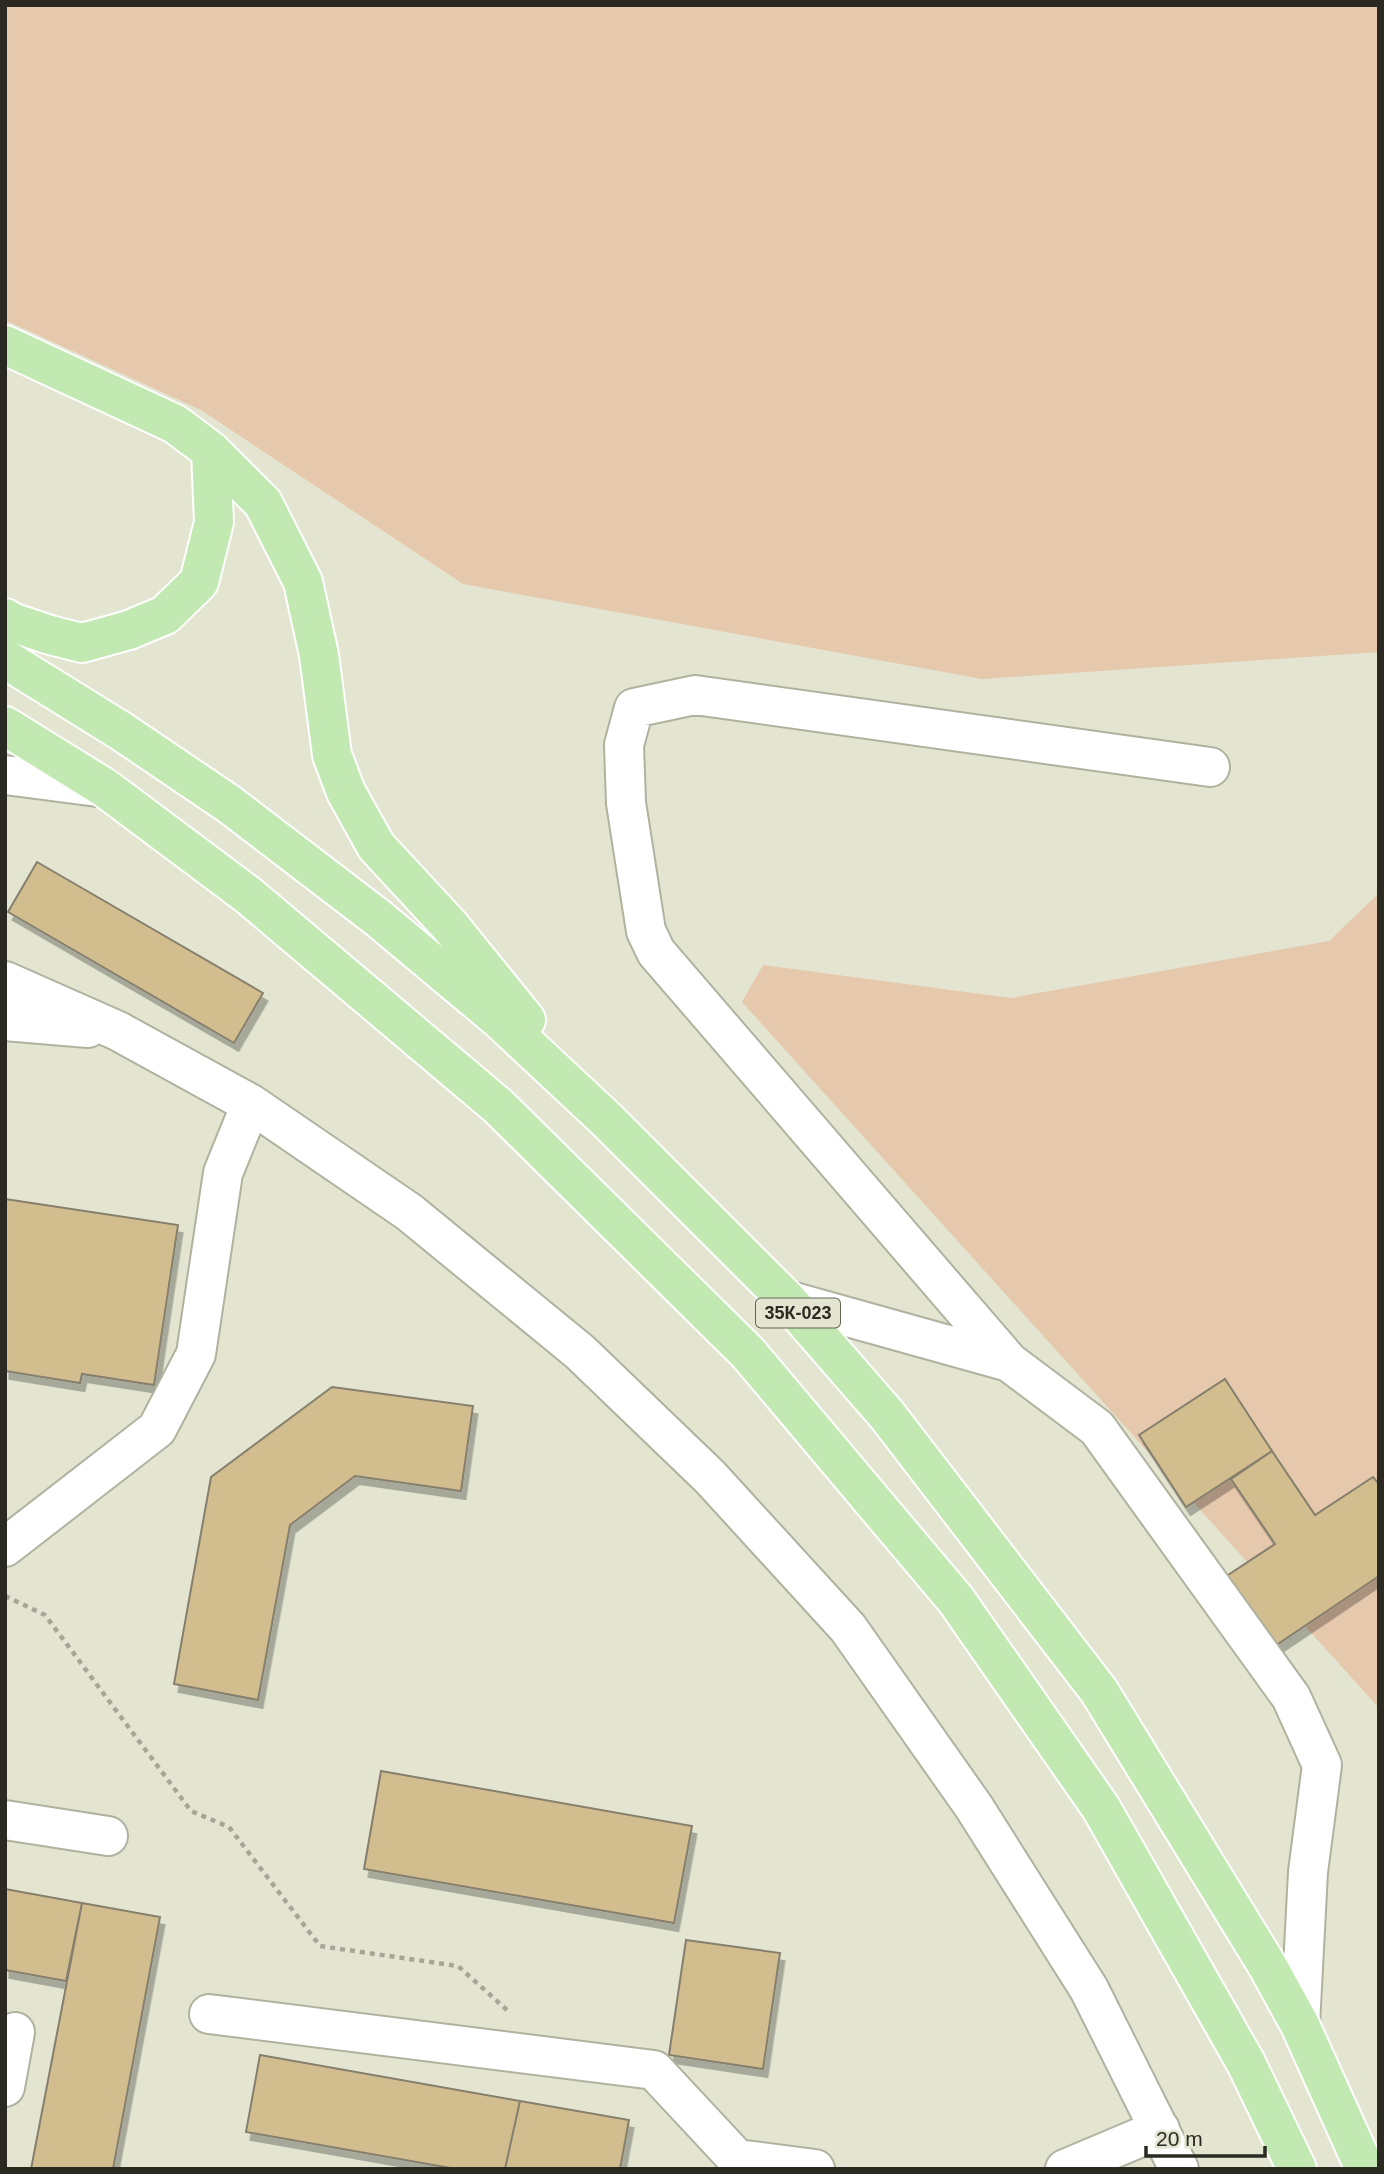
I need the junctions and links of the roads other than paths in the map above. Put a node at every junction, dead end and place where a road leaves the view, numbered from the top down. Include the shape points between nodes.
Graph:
1 (5, 345) edge
2 (211, 451) junction
3 (5, 618) edge
4 (5, 659) edge
5 (5, 726) edge
6 (1210, 767) dead end
7 (5, 775) edge
8 (105, 788) junction
9 (5, 981) edge
10 (5, 1021) edge
11 (118, 1031) junction
12 (251, 1104) junction
13 (607, 1120) junction
14 (787, 1300) junction
15 (1009, 1362) junction
16 (5, 1546) edge
17 (5, 1820) edge
18 (108, 1836) dead end
19 (209, 2014) dead end
20 (1300, 2025) junction
21 (15, 2032) dead end
22 (5, 2087) edge
23 (1160, 2129) junction
24 (815, 2169) edge
25 (1065, 2169) edge
26 (1179, 2169) edge
27 (1297, 2169) edge
28 (1365, 2169) edge

1 - 2 main road via 175,424
2 - 3 main road via 214,522 199,582 165,615 82,643
2 - 13 main road via 263,503 303,582 319,654 332,755 346,792 376,846 450,926
4 - 13 main road, 35К-023 via 229,804 378,918 500,1020
5 - 8 main road, 35К-023
6 - 15 street via 695,695 634,708 624,745 626,803 646,931 656,952
7 - 8 street
8 - 27 main road, 35К-023 via 248,895 498,1106 748,1353 956,1600 1101,1808 1246,2063
9 - 11 street
10 - 11 street
11 - 12 street
12 - 16 street via 223,1173 196,1354 157,1429
12 - 23 street via 409,1212 580,1352 710,1477 848,1628 974,1807 1089,1989
13 - 14 main road, 35К-023
14 - 15 street
14 - 20 main road, 35К-023 via 887,1415 1099,1691
15 - 20 street via 1097,1428 1291,1697 1322,1765 1308,1872
17 - 18 street
19 - 24 street via 654,2070 737,2159
20 - 28 main road, 35К-023
21 - 22 street
23 - 25 street
23 - 26 street

